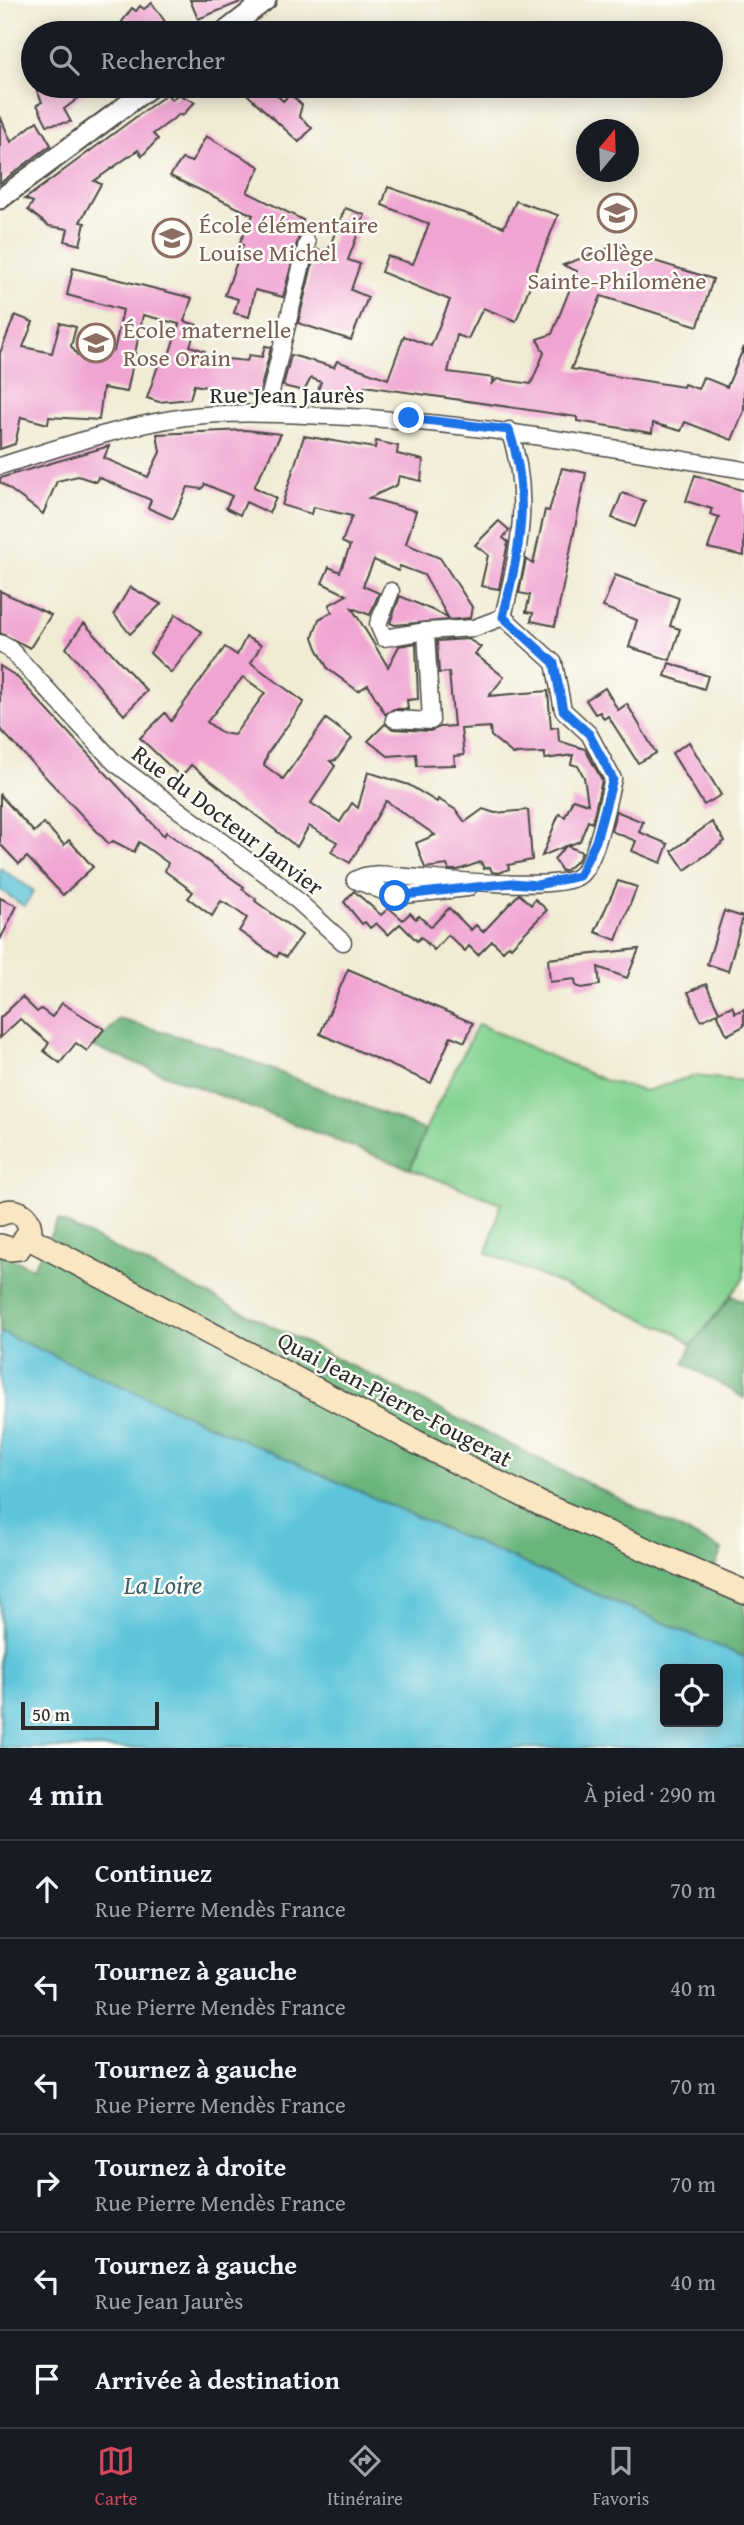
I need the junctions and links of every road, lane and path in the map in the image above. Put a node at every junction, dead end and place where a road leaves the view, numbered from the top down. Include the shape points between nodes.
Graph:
1 (267, 0) edge
2 (239, 21) edge
3 (136, 98) edge
4 (0, 199) edge
5 (307, 243) dead end
6 (266, 412) junction
7 (509, 430) junction
8 (0, 466) edge
9 (744, 470) edge
10 (391, 591) dead end
11 (503, 617) junction
12 (426, 631) junction
13 (0, 643) edge
14 (394, 719) dead end
15 (512, 883) junction
16 (342, 942) dead end
17 (0, 1214) edge
18 (29, 1238) junction
19 (0, 1246) edge
20 (744, 1592) edge

1 - 2 street
3 - 4 street
5 - 6 street
6 - 7 street, Rue Jean Jaurès via 409,418
6 - 8 street, Rue Jean Jaurès via 186,417 114,431
7 - 9 street, Rue Jean Jaurès
7 - 11 street via 524,490
10 - 12 street via 378,624 384,638
11 - 12 street via 474,628
11 - 15 street via 554,663 563,710 589,734 613,779 596,841 579,876 537,885
12 - 14 street via 430,721
13 - 16 street, Rue du Docteur Janvier via 115,763 278,883
15 - 15 street via 383,874 355,880 395,896
17 - 18 main road via 15,1211 24,1216 30,1226
18 - 19 main road via 15,1249
18 - 20 main road, Quai Jean-Pierre-Fougerat via 491,1479

